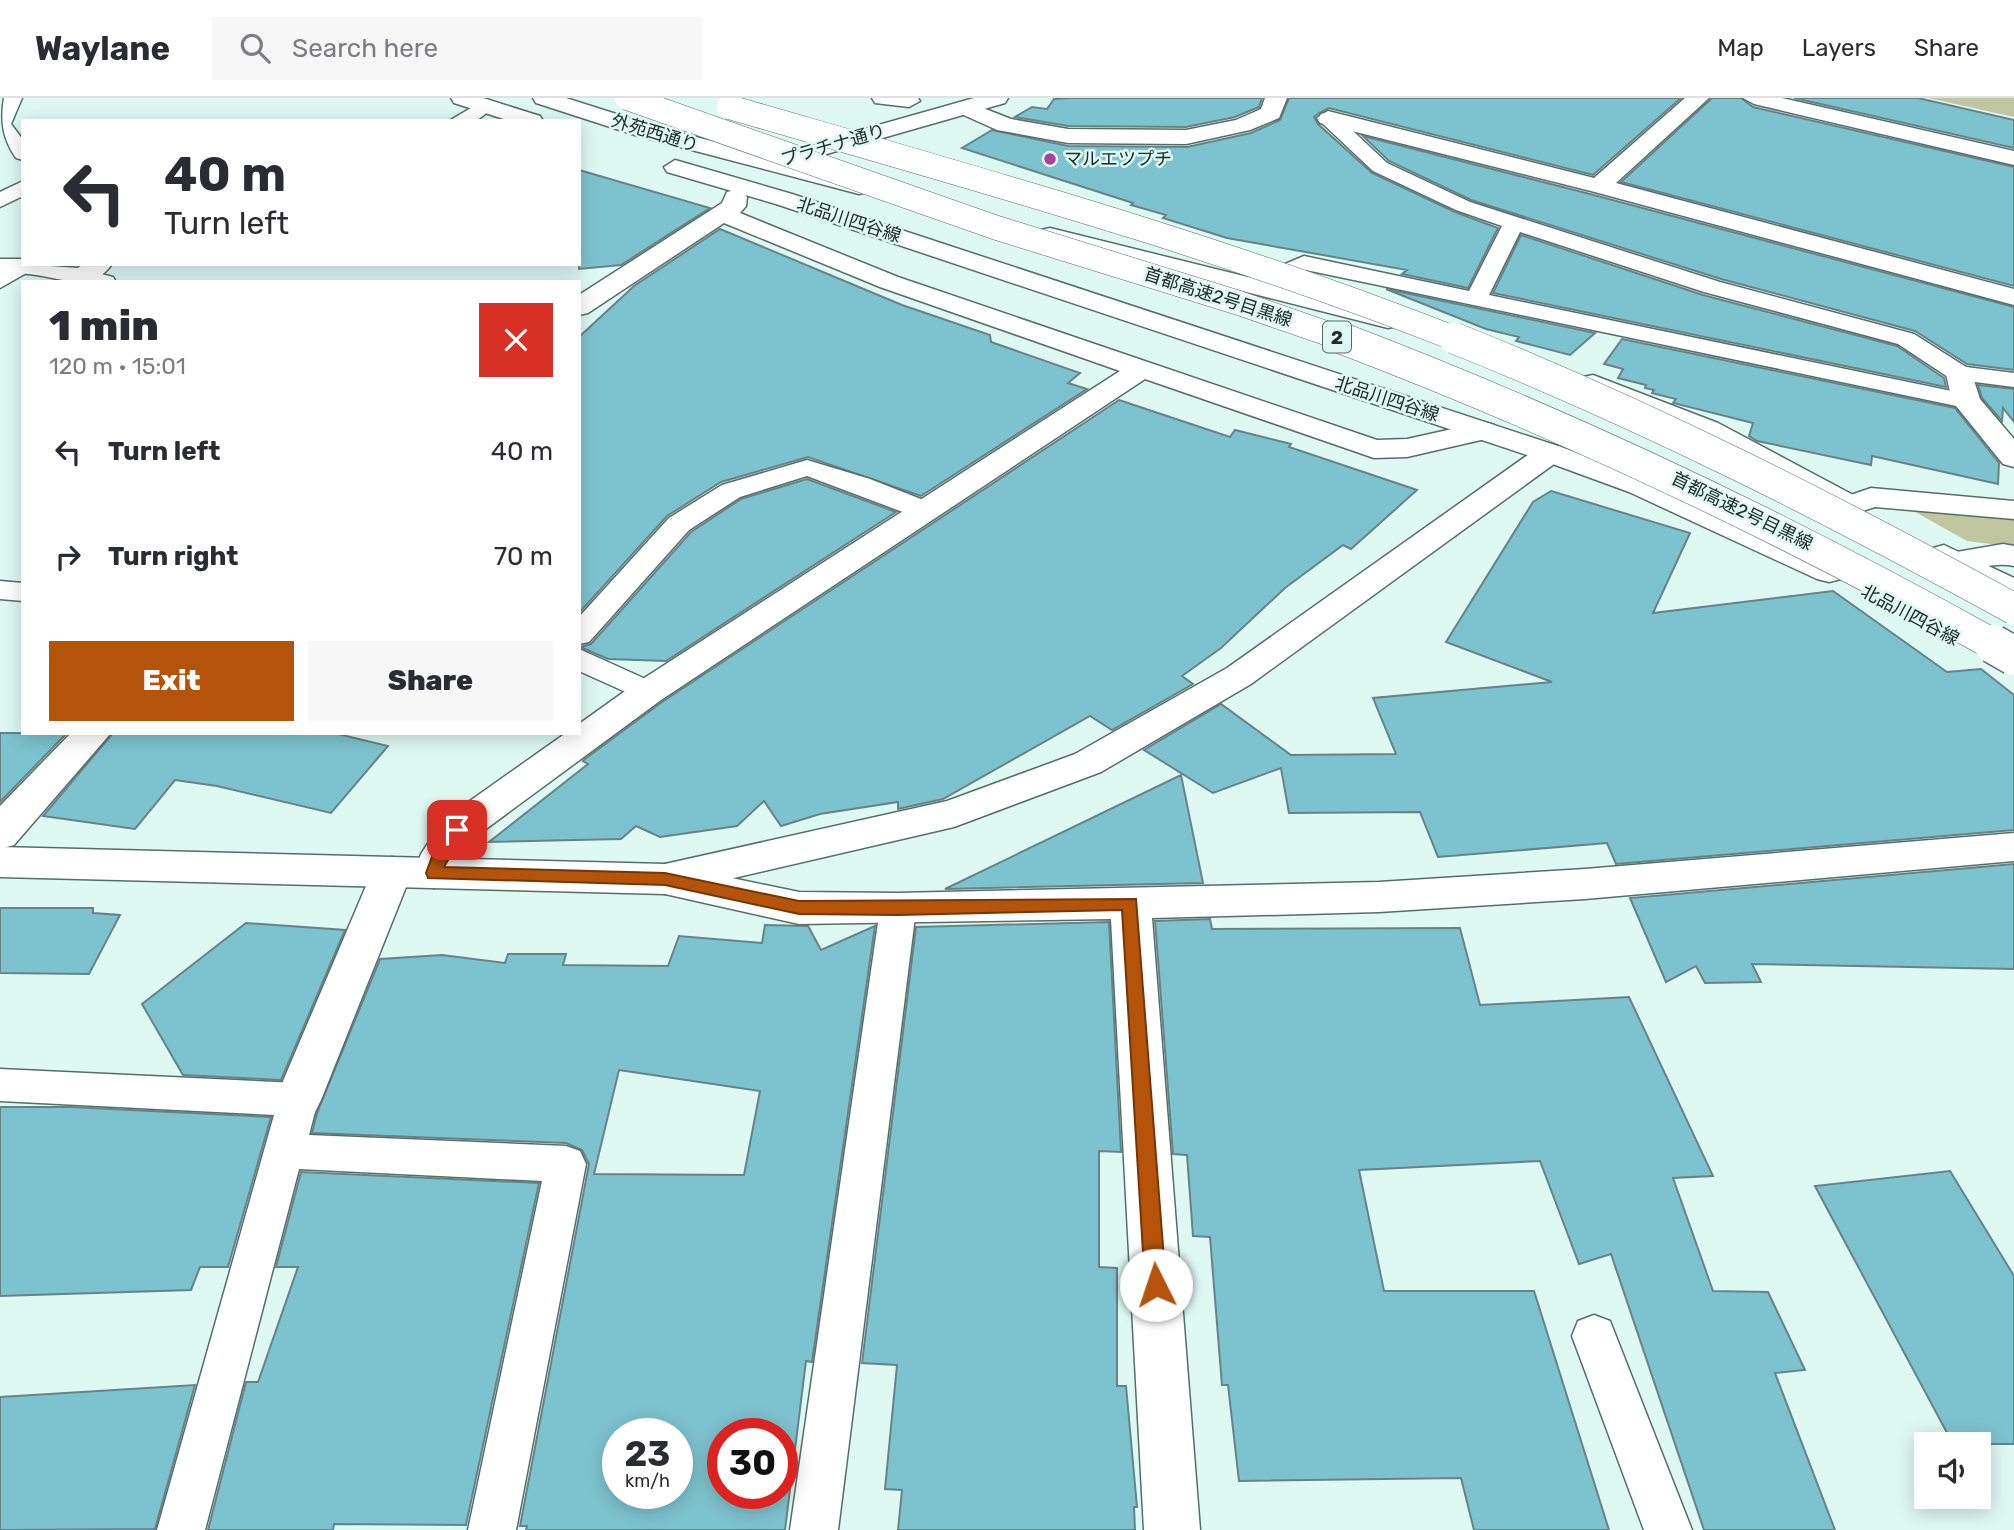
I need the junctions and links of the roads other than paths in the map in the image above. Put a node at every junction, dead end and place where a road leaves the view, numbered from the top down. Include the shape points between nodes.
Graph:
1 (13, 98) edge
2 (463, 98) edge
3 (544, 98) edge
4 (627, 98) edge
5 (700, 98) edge
6 (730, 98) edge
7 (997, 98) edge
8 (1353, 98) edge
9 (1698, 98) edge
10 (1754, 98) edge
11 (914, 99) edge
12 (486, 105) junction
13 (877, 105) edge
14 (1273, 105) edge
15 (965, 107) junction
16 (844, 118) dead end
17 (1310, 118) junction
18 (463, 119) edge
19 (526, 119) edge
20 (802, 119) dead end
21 (21, 150) edge
22 (727, 154) junction
23 (2014, 158) edge
24 (648, 159) dead end
25 (767, 164) junction
26 (736, 184) junction
27 (1599, 186) junction
28 (21, 188) edge
29 (0, 201) edge
30 (722, 214) junction
31 (1513, 225) junction
32 (7, 272) edge
33 (96, 274) edge
34 (1253, 286) junction
35 (1477, 297) junction
36 (2014, 297) edge
37 (581, 306) edge
38 (1140, 370) junction
39 (2014, 380) edge
40 (1963, 388) junction
41 (1484, 431) junction
42 (1550, 453) junction
43 (2014, 458) edge
44 (1850, 506) junction
45 (2014, 510) edge
46 (926, 511) junction
47 (2014, 556) edge
48 (1956, 561) junction
49 (0, 590) edge
50 (2014, 591) edge
51 (21, 592) edge
52 (2014, 609) edge
53 (581, 633) edge
54 (2014, 656) edge
55 (581, 660) edge
56 (2014, 672) edge
57 (648, 692) junction
58 (91, 735) edge
59 (0, 835) edge
60 (2014, 847) edge
61 (0, 862) edge
62 (393, 872) junction
63 (434, 873) junction
64 (665, 879) junction
65 (1130, 903) junction
66 (898, 909) junction
67 (0, 1085) edge
68 (298, 1100) junction
69 (283, 1151) junction
70 (1594, 1336) dead end
71 (181, 1530) edge
72 (492, 1530) edge
73 (814, 1530) edge
74 (1172, 1530) edge
75 (1668, 1530) edge

1 - 21 lane via 2,124
2 - 12 main road
3 - 22 main road, 外苑西通り
4 - 54 main road, 首都高速2号目黒線 / 2, bridge via 995,227 1321,330 1693,486 1886,583
5 - 52 main road, 首都高速2号目黒線 / 2, bridge via 1083,212 1330,292 1522,365 1678,434 1881,535
6 - 20 main road
7 - 15 main road, プラチナ通り
8 - 17 main road
9 - 27 main road
10 - 23 main road
11 - 13 main road, プラチナ通り
12 - 18 main road
12 - 19 main road
14 - 15 main road via 1242,125 1186,137 1068,136 1004,125
14 - 17 main road
15 - 25 main road, プラチナ通り
16 - 22 main road, プラチナ通り
17 - 27 main road
17 - 31 lane via 1380,167
22 - 25 main road, 北品川四谷線
22 - 26 main road
24 - 26 main road, 外苑西通り
25 - 26 main road, プラチナ通り
25 - 34 main road, 北品川四谷線
26 - 30 main road via 734,206
26 - 41 main road, 北品川四谷線
27 - 36 main road
28 - 29 lane
30 - 37 main road
30 - 38 main road via 889,282
31 - 35 lane
31 - 40 lane via 1712,287 1906,340
32 - 33 main road
34 - 35 lane via 1304,263
34 - 44 main road, 北品川四谷線 via 1519,353 1708,429
35 - 40 lane
38 - 41 main road via 1374,449 1407,449
38 - 46 main road
39 - 40 lane
40 - 43 main road
41 - 42 main road, 北品川四谷線
42 - 56 main road, 北品川四谷線 via 1640,486 1755,537 1885,599
42 - 64 main road via 1239,676 1088,763 954,813
44 - 45 main road via 1871,497
44 - 48 main road, 北品川四谷線
46 - 53 lane via 807,468 731,491 679,524
46 - 57 main road
47 - 48 main road
48 - 50 main road, 北品川四谷線
49 - 51 lane
55 - 57 lane
57 - 63 main road via 457,830
58 - 59 main road
60 - 65 main road via 1404,896
61 - 62 main road
62 - 63 main road
62 - 68 main road
63 - 64 main road
64 - 66 main road via 799,908
65 - 66 main road
65 - 74 main road
66 - 73 lane
67 - 68 lane
68 - 69 lane
69 - 71 lane
69 - 72 lane via 566,1164
70 - 75 lane

